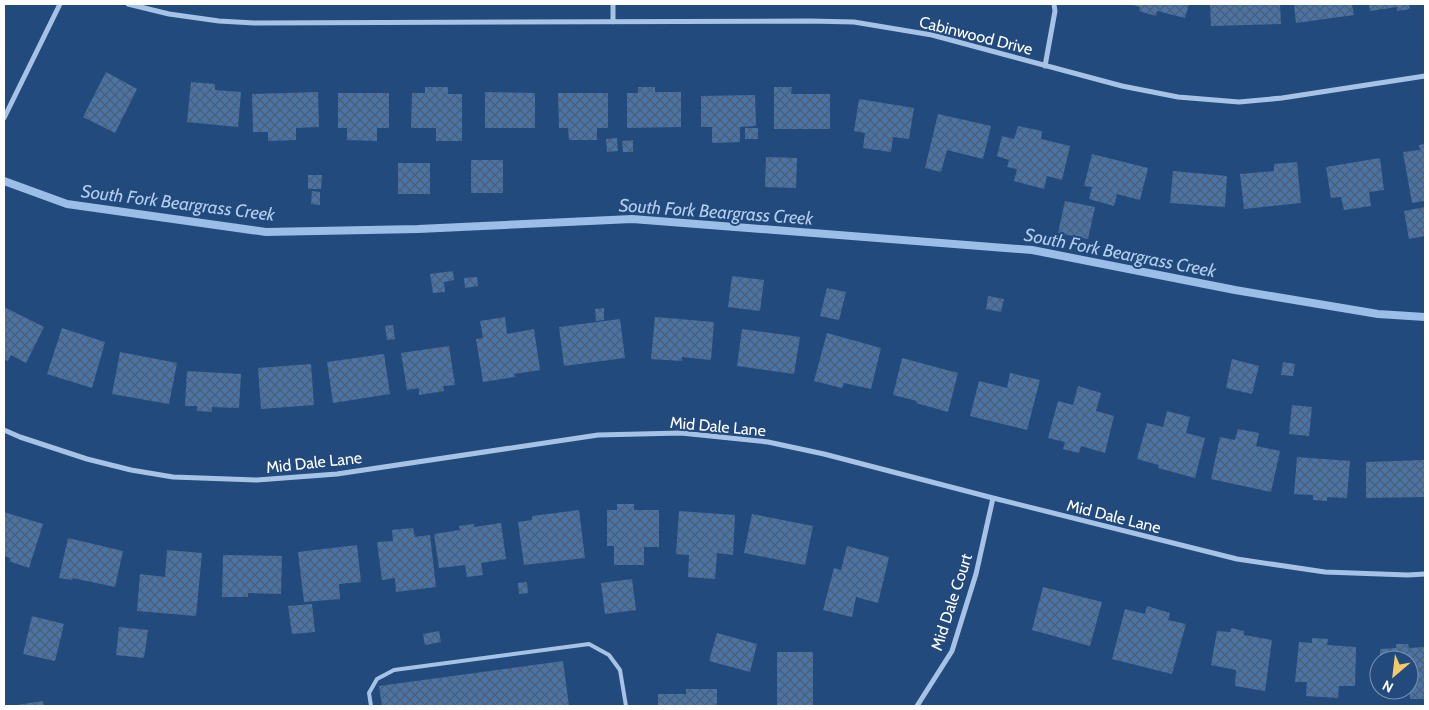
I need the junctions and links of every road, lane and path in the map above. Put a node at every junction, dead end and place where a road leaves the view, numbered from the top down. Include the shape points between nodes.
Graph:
1 (60, 4) edge
2 (128, 4) edge
3 (613, 4) edge
4 (1054, 4) edge
5 (613, 22) junction
6 (1045, 66) junction
7 (1425, 76) edge
8 (4, 118) edge
9 (4, 430) edge
10 (993, 498) junction
11 (1425, 574) edge
12 (371, 706) edge
13 (626, 706) edge
14 (916, 706) edge

1 - 8 street
2 - 5 street, Cabinwood Drive via 169,14 254,23
3 - 5 street
4 - 6 street
5 - 6 street, Cabinwood Drive via 854,22 932,35
6 - 7 street, Cabinwood Drive via 1178,97 1239,102
9 - 10 street, Mid Dale Lane via 87,459 131,470 173,477 257,480 337,474 598,435 681,433 768,442
10 - 11 street, Mid Dale Lane via 1237,558 1325,572
10 - 14 street, Mid Dale Court via 976,574 952,651
12 - 13 lane via 369,693 377,679 394,670 589,644 609,655 620,670

